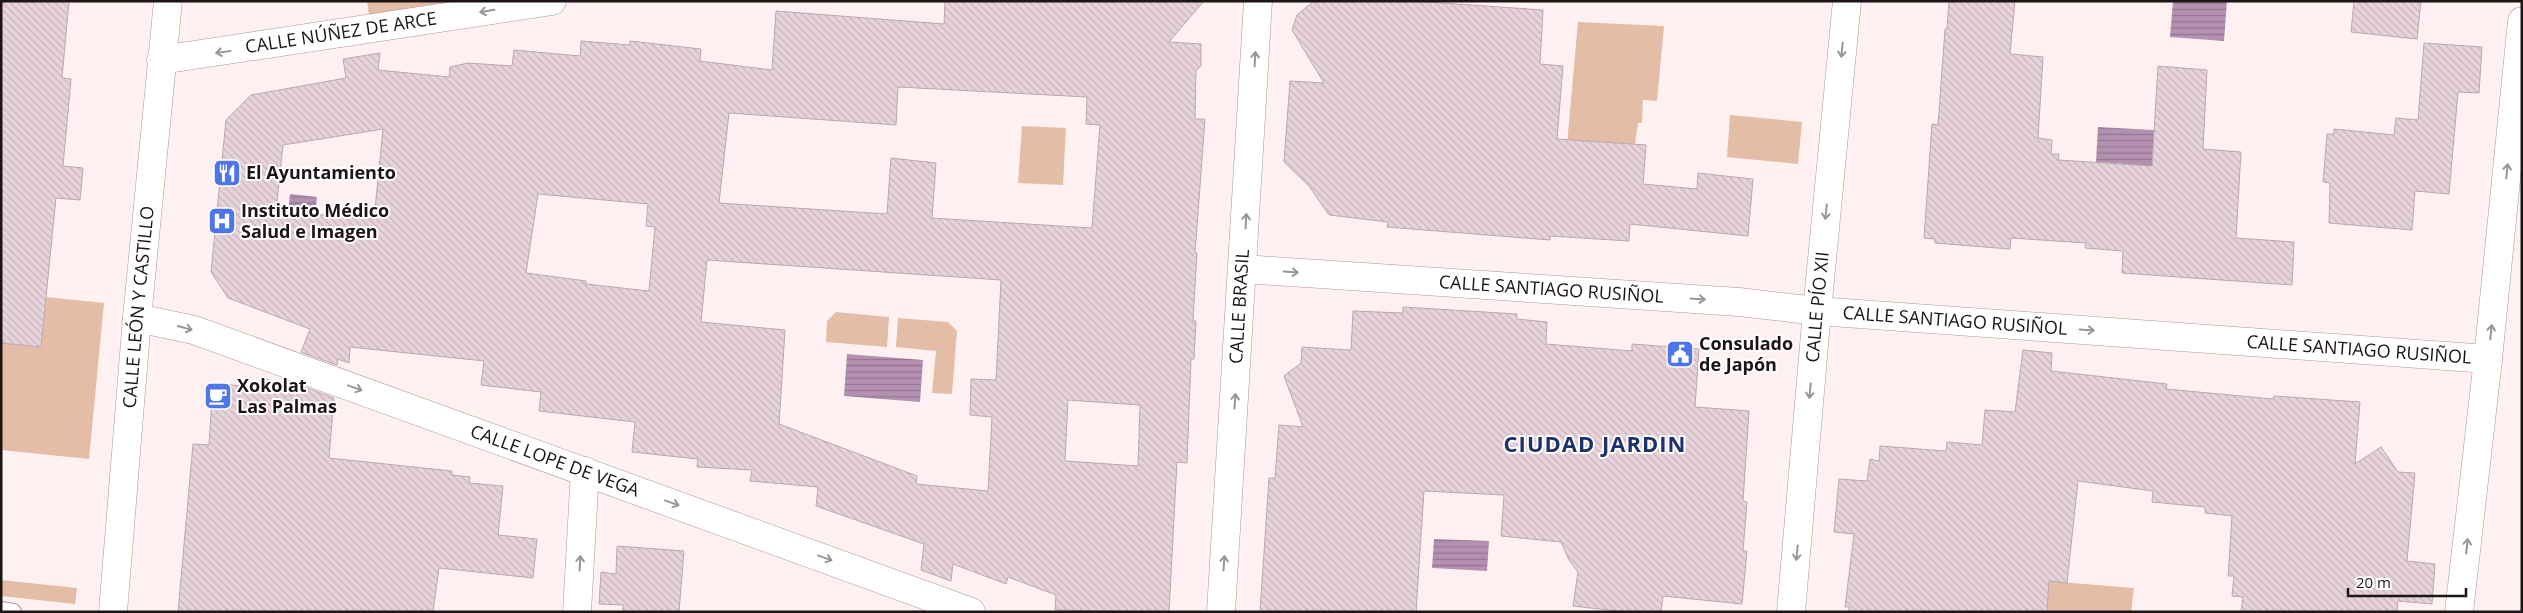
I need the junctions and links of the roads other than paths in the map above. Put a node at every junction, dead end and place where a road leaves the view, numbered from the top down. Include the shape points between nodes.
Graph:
1 (168, 1) edge
2 (552, 1) edge
3 (1258, 1) edge
4 (1847, 1) edge
5 (2522, 21) edge
6 (161, 60) junction
7 (1243, 269) junction
8 (1817, 311) junction
9 (138, 318) junction
10 (2488, 359) junction
11 (585, 471) junction
12 (1, 610) edge
13 (13, 612) edge
14 (114, 612) edge
15 (577, 612) edge
16 (971, 612) edge
17 (1221, 612) edge
18 (1791, 612) edge
19 (2459, 612) edge

1 - 6 street, CALLE LEÓN Y CASTILLO
2 -> 6 street, CALLE NÚÑEZ DE ARCE
7 -> 3 street, CALLE BRASIL
4 -> 8 street, CALLE PÍO XII
10 -> 5 street
6 - 9 street, CALLE LEÓN Y CASTILLO
7 -> 8 street, CALLE SANTIAGO RUSIÑOL via 1739,302
17 -> 7 street, CALLE BRASIL
8 -> 10 street, CALLE SANTIAGO RUSIÑOL
8 -> 18 street, CALLE PÍO XII
9 -> 11 street, CALLE LOPE DE VEGA via 194,330
9 - 14 street, CALLE LEÓN Y CASTILLO
19 -> 10 street
15 -> 11 street
11 -> 16 street, CALLE LOPE DE VEGA
12 - 13 lane

